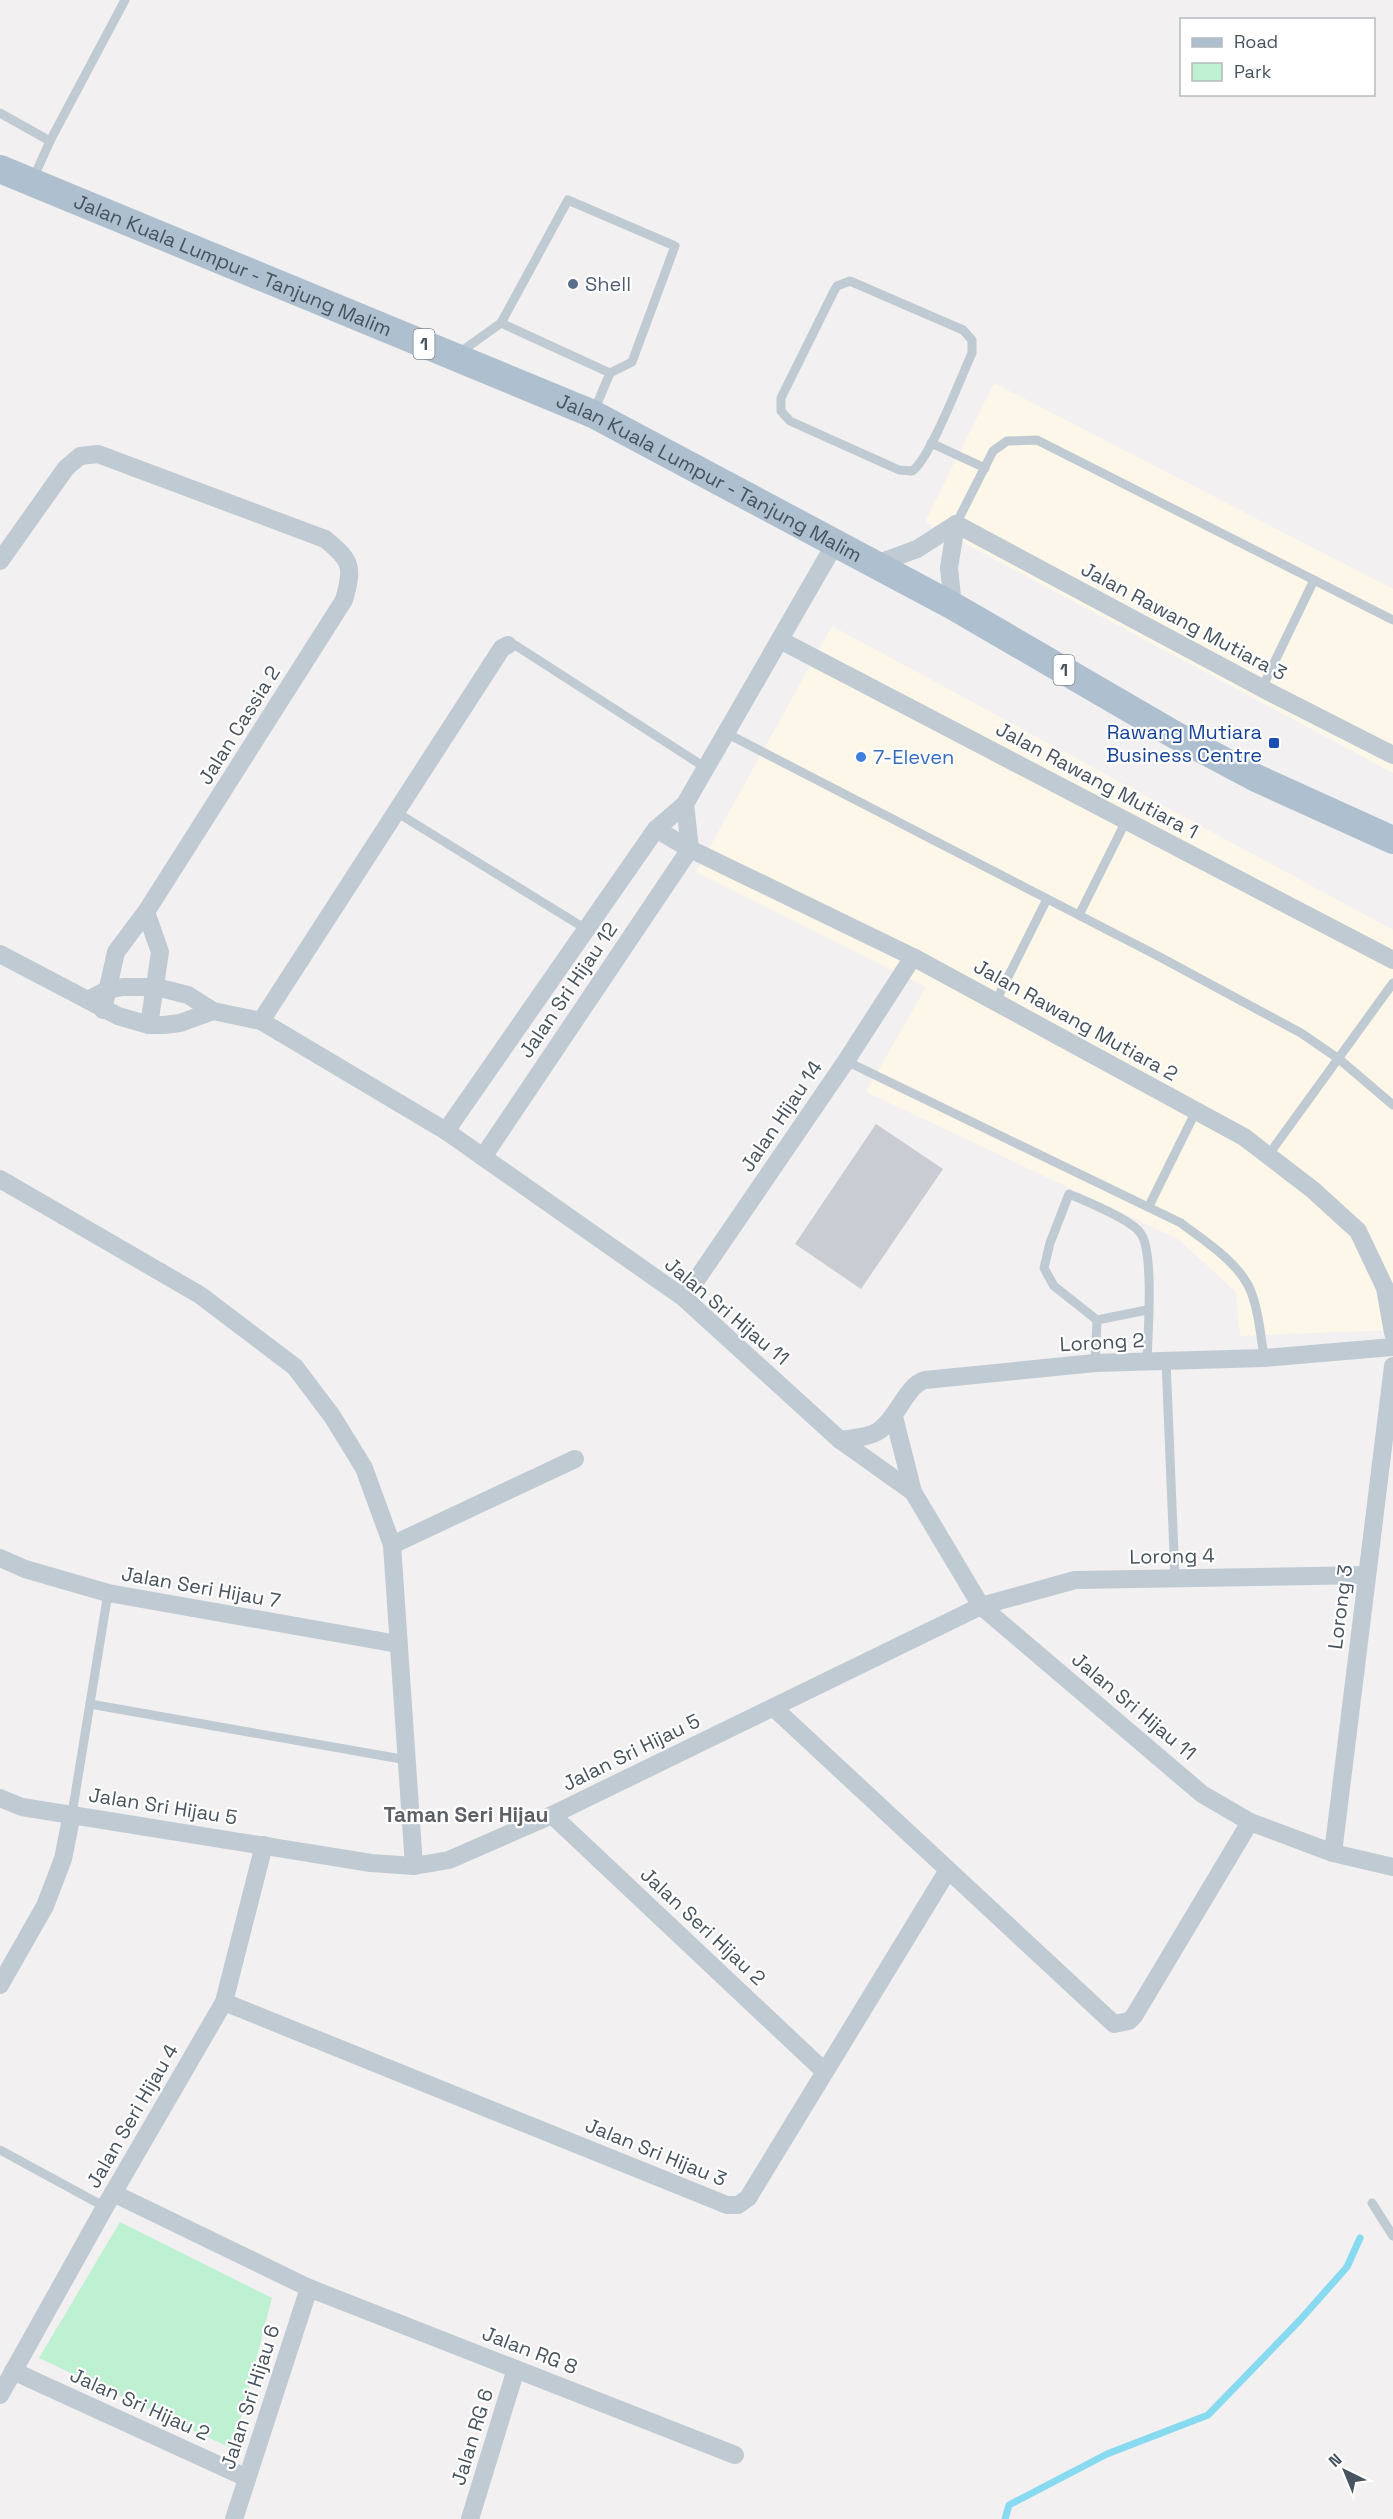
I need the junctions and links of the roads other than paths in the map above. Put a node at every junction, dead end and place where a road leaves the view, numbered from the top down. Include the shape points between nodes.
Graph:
1 (125, 0) edge
2 (0, 113) edge
3 (50, 141) junction
4 (0, 169) edge
5 (31, 184) junction
6 (501, 323) junction
7 (454, 356) junction
8 (610, 373) junction
9 (593, 414) junction
10 (931, 443) junction
11 (985, 468) junction
12 (956, 524) junction
13 (836, 542) junction
14 (0, 561) edge
15 (876, 564) junction
16 (1314, 580) junction
17 (953, 606) junction
18 (1393, 620) edge
19 (780, 640) junction
20 (508, 645) joint
21 (1262, 688) junction
22 (726, 733) junction
23 (1393, 755) edge
24 (706, 768) junction
25 (685, 804) junction
26 (396, 812) junction
27 (1126, 821) junction
28 (656, 829) junction
29 (1393, 840) edge
30 (690, 849) junction
31 (1047, 899) junction
32 (146, 912) junction
33 (1079, 915) junction
34 (586, 929) junction
35 (0, 954) edge
36 (913, 957) junction
37 (1393, 960) edge
38 (1393, 983) edge
39 (156, 987) junction
40 (107, 990) junction
41 (996, 1000) junction
42 (95, 1005) junction
43 (213, 1011) junction
44 (261, 1021) junction
45 (149, 1025) junction
46 (1339, 1059) junction
47 (846, 1061) junction
48 (1393, 1105) edge
49 (1196, 1112) junction
50 (446, 1131) junction
51 (1269, 1155) junction
52 (483, 1157) junction
53 (0, 1179) edge
54 (1149, 1206) junction
55 (684, 1298) junction
56 (1147, 1310) junction
57 (1097, 1320) junction
58 (1393, 1333) edge
59 (1393, 1347) edge
60 (1264, 1358) junction
61 (1147, 1361) junction
62 (1166, 1361) junction
63 (1095, 1363) junction
64 (1393, 1366) edge
65 (894, 1417) junction
66 (840, 1440) junction
67 (575, 1459) dead end
68 (913, 1491) junction
69 (392, 1545) junction
70 (0, 1558) edge
71 (1367, 1575) junction
72 (1175, 1578) junction
73 (108, 1593) junction
74 (981, 1606) junction
75 (398, 1644) junction
76 (90, 1704) junction
77 (774, 1708) junction
78 (407, 1760) junction
79 (0, 1798) edge
80 (72, 1814) junction
81 (552, 1815) junction
82 (1250, 1822) junction
83 (264, 1845) junction
84 (1333, 1853) junction
85 (414, 1866) junction
86 (1393, 1867) edge
87 (948, 1870) junction
88 (0, 1985) edge
89 (224, 2002) junction
90 (824, 2071) junction
91 (0, 2150) edge
92 (109, 2200) junction
93 (1372, 2203) dead end
94 (1393, 2236) edge
95 (309, 2288) junction
96 (516, 2369) junction
97 (13, 2371) junction
98 (0, 2394) edge
99 (735, 2455) dead end
100 (247, 2478) junction
101 (234, 2519) edge
102 (470, 2519) edge

1 - 3 lane
2 - 3 lane
3 - 5 lane
4 - 5 main road, Jalan Kuala Lumpur - Tanjung Malim / 1
5 - 7 main road, Jalan Kuala Lumpur - Tanjung Malim / 1
6 - 7 lane
6 - 8 lane
6 - 8 lane via 568,200 675,246 632,362
7 - 9 main road, Jalan Kuala Lumpur - Tanjung Malim / 1
8 - 9 lane
9 - 13 main road, Jalan Kuala Lumpur - Tanjung Malim / 1
10 - 10 lane via 917,467 912,471 899,470 790,421 781,411 781,398 834,291 843,282 856,283 963,330 972,339 972,353
10 - 11 lane
11 - 12 lane
11 - 16 lane via 993,451 1007,441 1037,440
12 - 15 street via 917,549
12 - 17 street via 949,568
12 - 21 street, Jalan Rawang Mutiara 3
13 - 15 main road, Jalan Kuala Lumpur - Tanjung Malim / 1
13 - 19 street, Jalan Sri Hijau 12
14 - 32 street, Jalan Cassia 2 via 66,468 88,454 106,456 325,539 345,555 351,577 344,600
15 - 17 main road, Jalan Kuala Lumpur - Tanjung Malim / 1
16 - 18 lane
16 - 21 lane
17 - 29 main road, Jalan Kuala Lumpur - Tanjung Malim / 1 via 1175,735
19 - 22 street, Jalan Sri Hijau 12
19 - 27 street, Jalan Rawang Mutiara 1
20 - 24 lane via 515,645
20 - 26 street via 502,648
21 - 23 street, Jalan Rawang Mutiara 3
22 - 24 street, Jalan Sri Hijau 12
22 - 31 lane
24 - 25 street, Jalan Sri Hijau 12
25 - 28 street, Jalan Sri Hijau 12
25 - 30 street
26 - 34 lane
26 - 44 street
27 - 33 lane
27 - 37 street, Jalan Rawang Mutiara 1
28 - 30 street, Jalan Rawang Mutiara 2
28 - 34 street, Jalan Sri Hijau 12
30 - 36 street, Jalan Rawang Mutiara 2
30 - 52 street, Jalan Sri Hijau 12
31 - 33 lane
31 - 41 lane
32 - 39 street via 160,952
32 - 40 street, Jalan Cassia 2 via 116,952
33 - 46 lane via 1301,1032
34 - 50 street, Jalan Sri Hijau 12
35 - 42 street
36 - 41 street, Jalan Rawang Mutiara 2
36 - 47 street, Jalan Hijau 14
38 - 46 lane
39 - 40 street
39 - 43 street via 188,995
39 - 45 street
40 - 42 street
41 - 49 street, Jalan Rawang Mutiara 2
42 - 45 street via 118,1017
43 - 44 street, Jalan Sri Hijau 11
43 - 45 street via 180,1023
44 - 50 street, Jalan Sri Hijau 11
46 - 48 lane
46 - 51 lane
47 - 54 lane
47 - 55 street, Jalan Hijau 14
49 - 51 street, Jalan Rawang Mutiara 2
49 - 54 lane
50 - 52 street, Jalan Sri Hijau 11
51 - 58 street, Jalan Rawang Mutiara 2 via 1358,1231 1385,1288
52 - 55 street, Jalan Sri Hijau 11
53 - 69 street via 200,1295 295,1367 364,1468
54 - 60 lane via 1181,1223 1222,1254 1248,1286
55 - 66 street, Jalan Sri Hijau 11
56 - 57 lane
56 - 57 lane via 1148,1252 1140,1232 1069,1194 1044,1268 1054,1286
56 - 61 lane
57 - 63 lane
59 - 60 street, Lorong 2
60 - 62 street, Lorong 2
61 - 62 street, Lorong 2
61 - 63 street, Lorong 2
62 - 72 lane
63 - 65 street, Lorong 2 via 921,1381 914,1385
64 - 71 street, Lorong 3
65 - 66 street, Lorong 2 via 877,1432
65 - 68 street, Jalan Sri Hijau 11
66 - 68 street, Jalan Sri Hijau 11
67 - 69 street
68 - 74 street, Jalan Sri Hijau 11
69 - 75 street
70 - 73 street, Jalan Seri Hijau 7
71 - 72 street, Lorong 4
71 - 84 street, Lorong 3
72 - 74 street, Lorong 4 via 1075,1581
73 - 75 street, Jalan Seri Hijau 7
73 - 76 lane
74 - 77 street, Jalan Sri Hijau 5
74 - 82 street, Jalan Sri Hijau 11 via 1202,1794
75 - 78 street
76 - 78 lane
76 - 80 lane
77 - 81 street, Jalan Sri Hijau 5
77 - 87 street
78 - 85 street
79 - 80 street, Jalan Sri Hijau 5 via 22,1807
80 - 83 street, Jalan Sri Hijau 5
80 - 88 street via 63,1859 45,1906
81 - 85 street, Jalan Sri Hijau 5 via 449,1860
81 - 90 street, Jalan Seri Hijau 2
82 - 84 street, Jalan Sri Hijau 11
82 - 87 street via 1134,2016 1122,2024 1108,2020
83 - 85 street, Jalan Sri Hijau 5 via 370,1863
83 - 89 street, Jalan Seri Hijau 4
84 - 86 street, Jalan Sri Hijau 11
87 - 90 street, Jalan Sri Hijau 3
89 - 90 street, Jalan Sri Hijau 3 via 732,2206 748,2198
89 - 92 street, Jalan Seri Hijau 4
91 - 92 lane
92 - 95 street, Jalan RG 8
92 - 97 street, Jalan Seri Hijau 4
93 - 94 lane
95 - 96 street, Jalan RG 8
95 - 100 street, Jalan Sri Hijau 6
96 - 99 street, Jalan RG 8
96 - 102 street, Jalan RG 6
97 - 98 street, Jalan Seri Hijau 4
97 - 100 street, Jalan Sri Hijau 2
100 - 101 street, Jalan Sri Hijau 6

